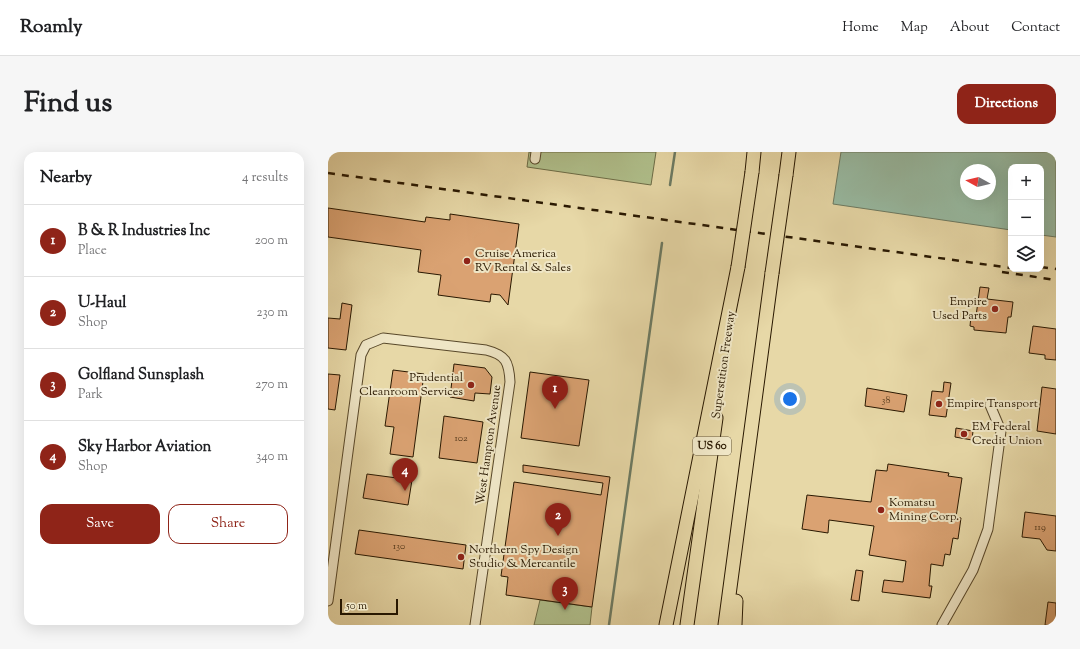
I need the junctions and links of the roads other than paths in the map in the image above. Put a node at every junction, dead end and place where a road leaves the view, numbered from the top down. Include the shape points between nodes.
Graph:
1 (754, 152) edge
2 (789, 152) edge
3 (738, 267) junction
4 (990, 405) dead end
5 (744, 490) junction
6 (328, 601) edge
7 (475, 625) edge
8 (666, 625) edge
9 (686, 625) edge
10 (725, 625) edge
11 (735, 625) edge
12 (942, 625) edge

1 - 3 highway, Superstition Freeway / US 60, bridge
2 - 5 highway, US 60, bridge
3 - 8 highway
3 - 9 highway, Superstition Freeway / US 60
4 - 12 street via 1001,431 988,529 973,570
5 - 10 highway, US 60
5 - 11 highway
6 - 7 street, West Hampton Avenue via 361,355 366,346 383,338 496,352 506,360 510,371 509,390

